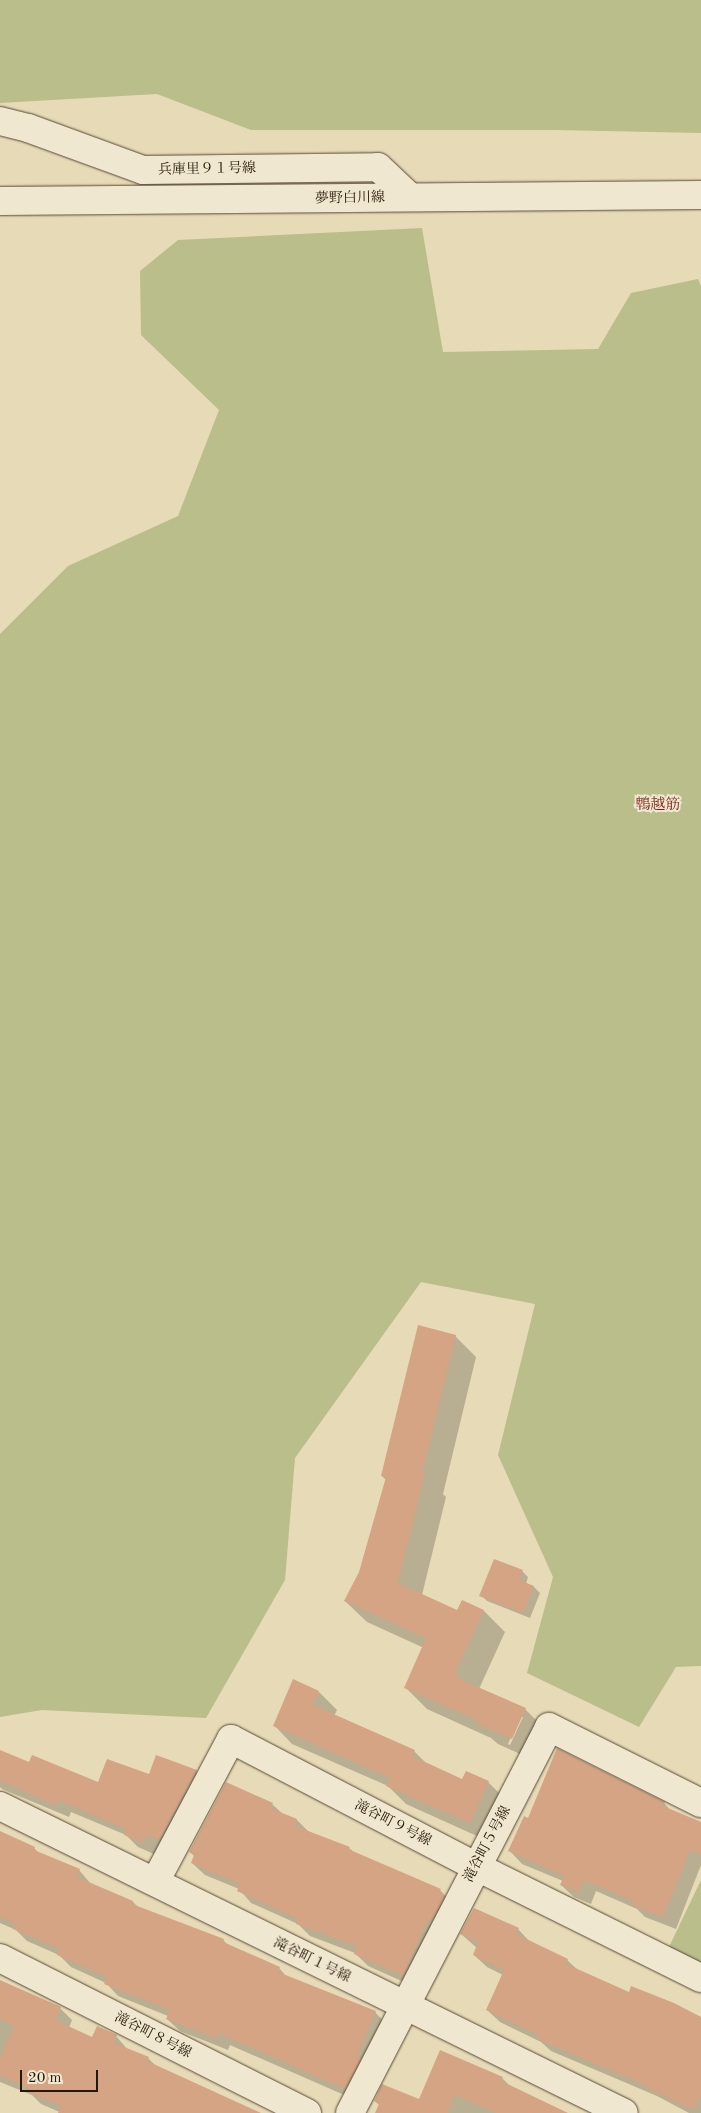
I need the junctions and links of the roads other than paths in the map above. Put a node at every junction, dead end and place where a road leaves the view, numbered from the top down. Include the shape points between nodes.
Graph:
1 (0, 121) edge
2 (701, 195) edge
3 (410, 197) junction
4 (0, 202) edge
5 (701, 1803) edge
6 (0, 1806) edge
7 (475, 1866) junction
8 (155, 1882) junction
9 (0, 1958) edge
10 (701, 1978) edge
11 (404, 2005) junction
12 (307, 2113) edge
13 (350, 2113) edge
14 (624, 2113) edge

1 - 3 street, 兵庫里９１号線 via 143,170 378,167
2 - 3 street, 夢野白川線
3 - 4 street, 夢野白川線
5 - 7 street, 滝谷町５号線 via 549,1727
6 - 8 street, 滝谷町１号線
7 - 8 street, 滝谷町９号線 via 230,1739
7 - 10 street, 滝谷町９号線
7 - 11 street, 滝谷町５号線
8 - 11 street, 滝谷町１号線
9 - 12 street, 滝谷町８号線
11 - 13 street, 滝谷町５号線
11 - 14 street, 滝谷町１号線

